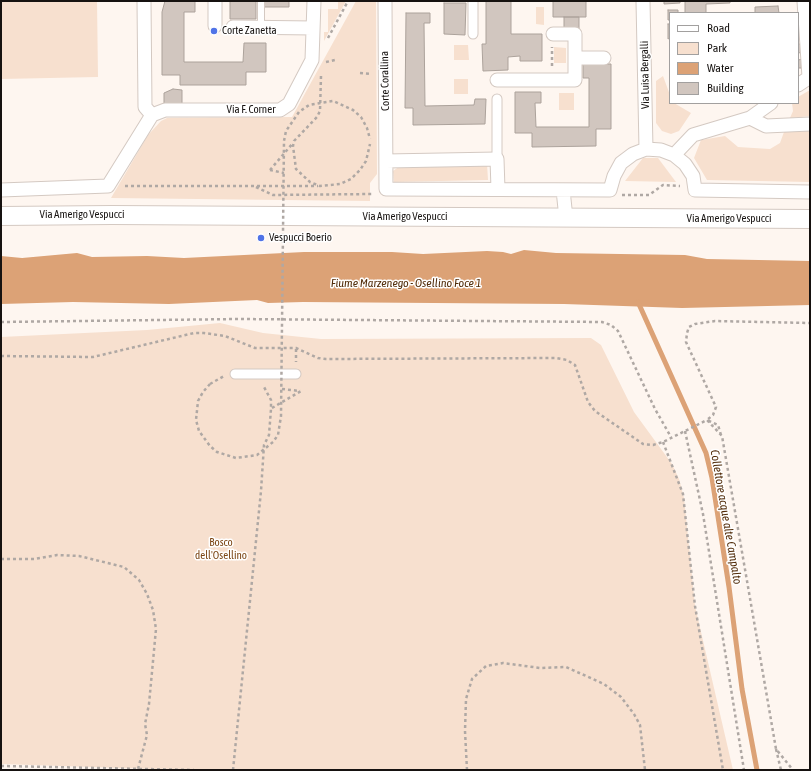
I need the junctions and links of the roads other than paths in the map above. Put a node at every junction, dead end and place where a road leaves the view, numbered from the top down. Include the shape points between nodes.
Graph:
1 (144, 1) edge
2 (215, 1) edge
3 (314, 1) edge
4 (384, 1) edge
5 (472, 1) edge
6 (643, 1) edge
7 (804, 1) edge
8 (260, 2) edge
9 (215, 26) dead end
10 (233, 27) dead end
11 (261, 27) junction
12 (313, 28) junction
13 (473, 34) dead end
14 (553, 34) road end
15 (575, 58) junction
16 (604, 58) dead end
17 (810, 77) edge
18 (497, 80) dead end
19 (799, 84) edge
20 (497, 99) dead end
21 (770, 104) edge
22 (152, 115) junction
23 (750, 118) junction
24 (810, 124) edge
25 (646, 149) junction
26 (674, 155) junction
27 (497, 159) junction
28 (386, 161) junction
29 (498, 189) junction
30 (1, 190) edge
31 (563, 190) junction
32 (810, 192) edge
33 (1, 216) edge
34 (566, 218) junction
35 (810, 219) edge
36 (235, 374) road end
37 (296, 374) dead end

1 - 22 street via 145,107
2 - 9 street
3 - 12 street, Via F. Corner
4 - 28 street, Corte Corallina
5 - 13 street
6 - 25 street, Via Luisa Bergalli
7 - 17 street
8 - 11 lane
10 - 11 street
11 - 12 street
12 - 22 street, Via F. Corner via 312,60 289,104 280,110 165,110
14 - 15 street via 575,34
15 - 16 street
15 - 18 street via 575,83 551,80
17 - 19 street
20 - 27 street
21 - 23 street
22 - 30 street via 108,186
23 - 24 street via 766,126
23 - 26 street via 694,135
25 - 26 street via 661,150
25 - 31 street via 632,154 621,163 610,190
26 - 32 street via 685,164 693,176 695,188
27 - 28 street
27 - 29 street
28 - 29 street, Corte Corallina via 386,189
29 - 31 street
31 - 34 street
33 - 34 main road, Via Amerigo Vespucci
34 - 35 main road, Via Amerigo Vespucci
36 - 37 street

